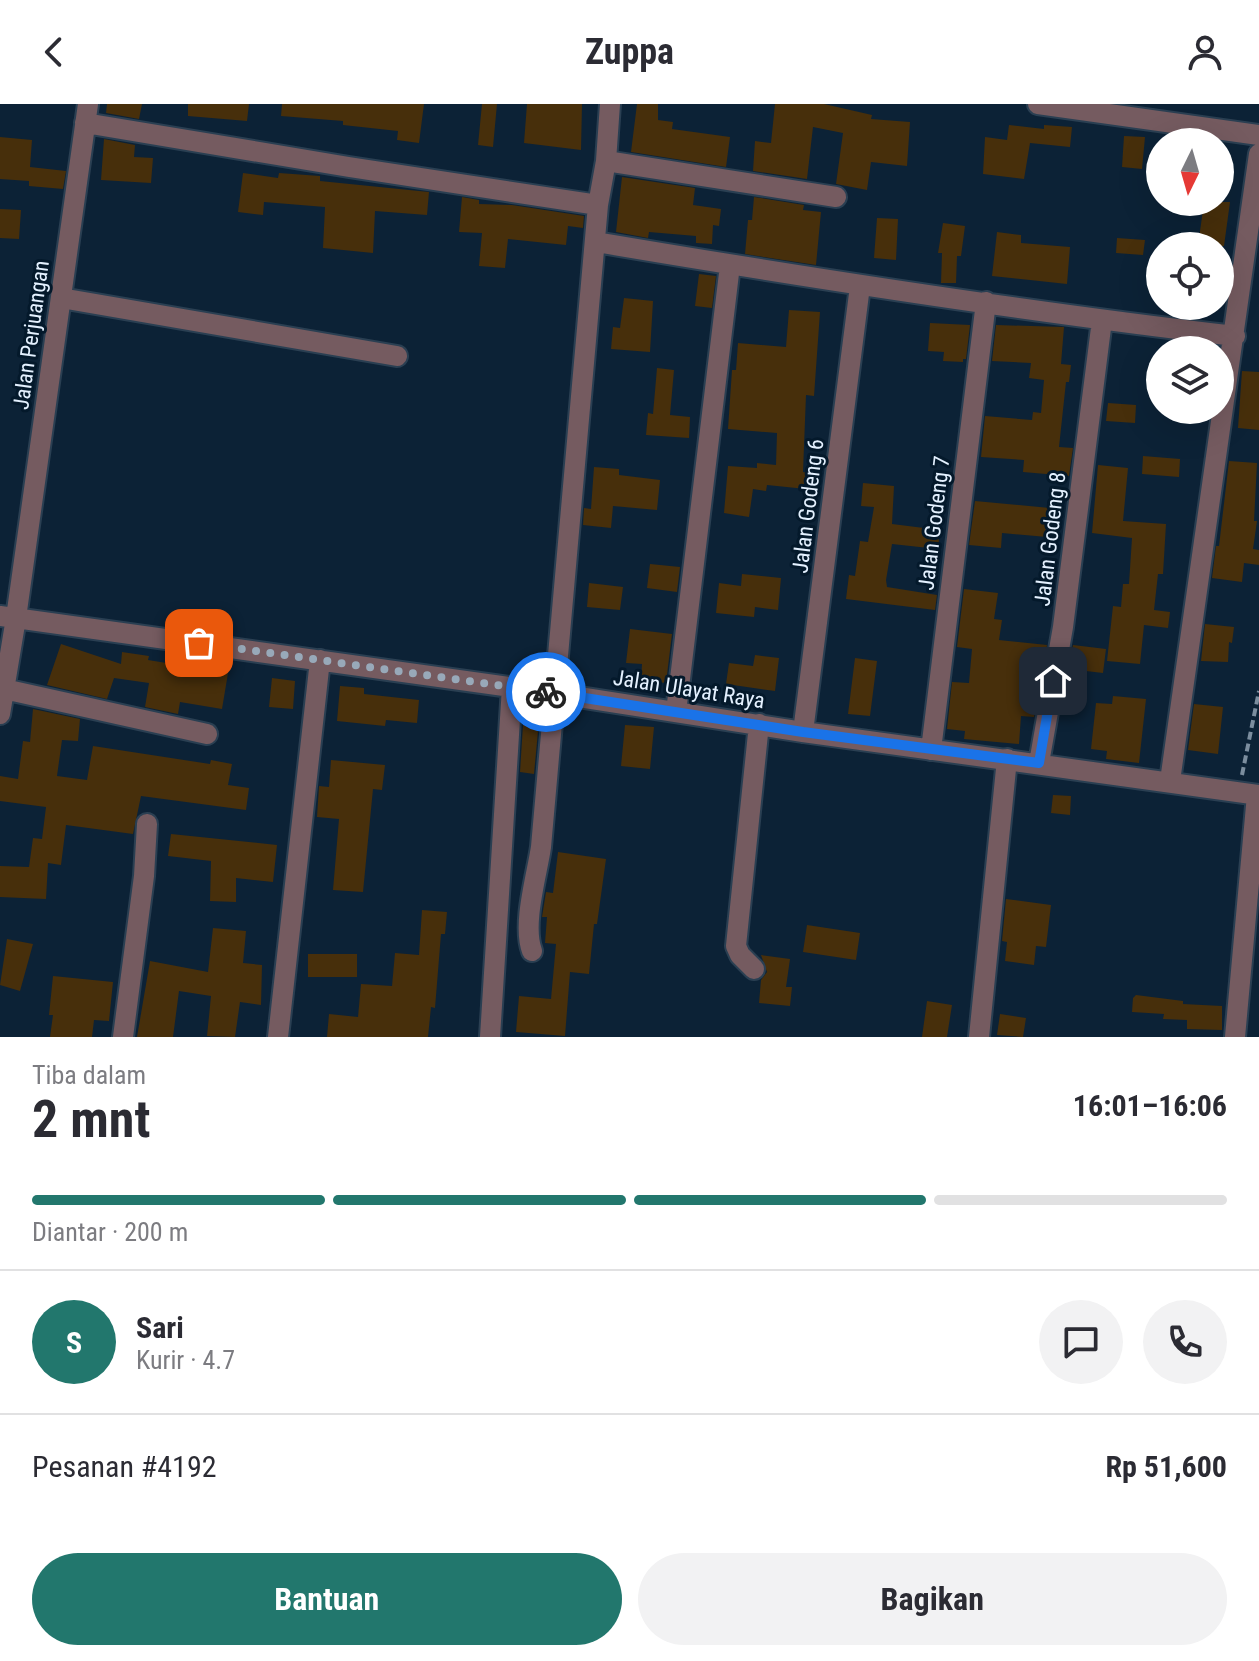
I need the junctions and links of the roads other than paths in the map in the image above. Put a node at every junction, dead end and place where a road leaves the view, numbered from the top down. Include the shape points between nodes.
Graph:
1 (610, 104) edge
2 (1038, 104) edge
3 (86, 113) edge
4 (1259, 135) edge
5 (1259, 154) edge
6 (606, 161) junction
7 (1258, 162) edge
8 (836, 197) dead end
9 (598, 205) junction
10 (596, 242) junction
11 (730, 265) junction
12 (860, 286) junction
13 (61, 298) junction
14 (986, 302) junction
15 (1102, 320) junction
16 (1235, 336) junction
17 (397, 356) dead end
18 (8, 617) edge
19 (320, 660) junction
20 (512, 687) junction
21 (4, 689) junction
22 (553, 693) junction
23 (676, 712) junction
24 (0, 714) edge
25 (759, 724) junction
26 (803, 732) junction
27 (207, 734) dead end
28 (931, 750) junction
29 (1007, 759) junction
30 (1039, 763) junction
31 (1170, 781) junction
32 (1251, 795) edge
33 (147, 824) dead end
34 (532, 951) dead end
35 (754, 969) dead end
36 (123, 1037) edge
37 (278, 1037) edge
38 (490, 1037) edge
39 (979, 1037) edge
40 (1235, 1037) edge

1 - 6 street
2 - 4 street
3 - 9 street via 349,167
3 - 13 street, Jalan Perjuangan
5 - 7 street
6 - 8 street
6 - 9 street
7 - 16 street
9 - 10 street
10 - 11 street
10 - 22 street
11 - 12 street
11 - 23 street
12 - 14 street
12 - 26 street, Jalan Godeng 6
13 - 17 street
13 - 18 street, Jalan Perjuangan
14 - 15 street
14 - 28 street, Jalan Godeng 7
15 - 16 street
15 - 30 street, Jalan Godeng 8 via 1063,627
16 - 31 street
18 - 19 street, Jalan Ulayat Raya
18 - 21 street, Jalan Perjuangan
19 - 20 street, Jalan Ulayat Raya
19 - 37 street
20 - 22 street, Jalan Ulayat Raya
20 - 38 street
21 - 24 street, Jalan Perjuangan
21 - 27 street
22 - 23 street, Jalan Ulayat Raya
22 - 34 street via 529,927
23 - 25 street, Jalan Ulayat Raya
25 - 26 street, Jalan Ulayat Raya
25 - 35 street via 736,946
26 - 28 street, Jalan Ulayat Raya
28 - 29 street, Jalan Ulayat Raya
29 - 30 street, Jalan Ulayat Raya
29 - 39 street
30 - 31 street, Jalan Ulayat Raya
31 - 32 street, Jalan Ulayat Raya
32 - 40 street
33 - 36 street

